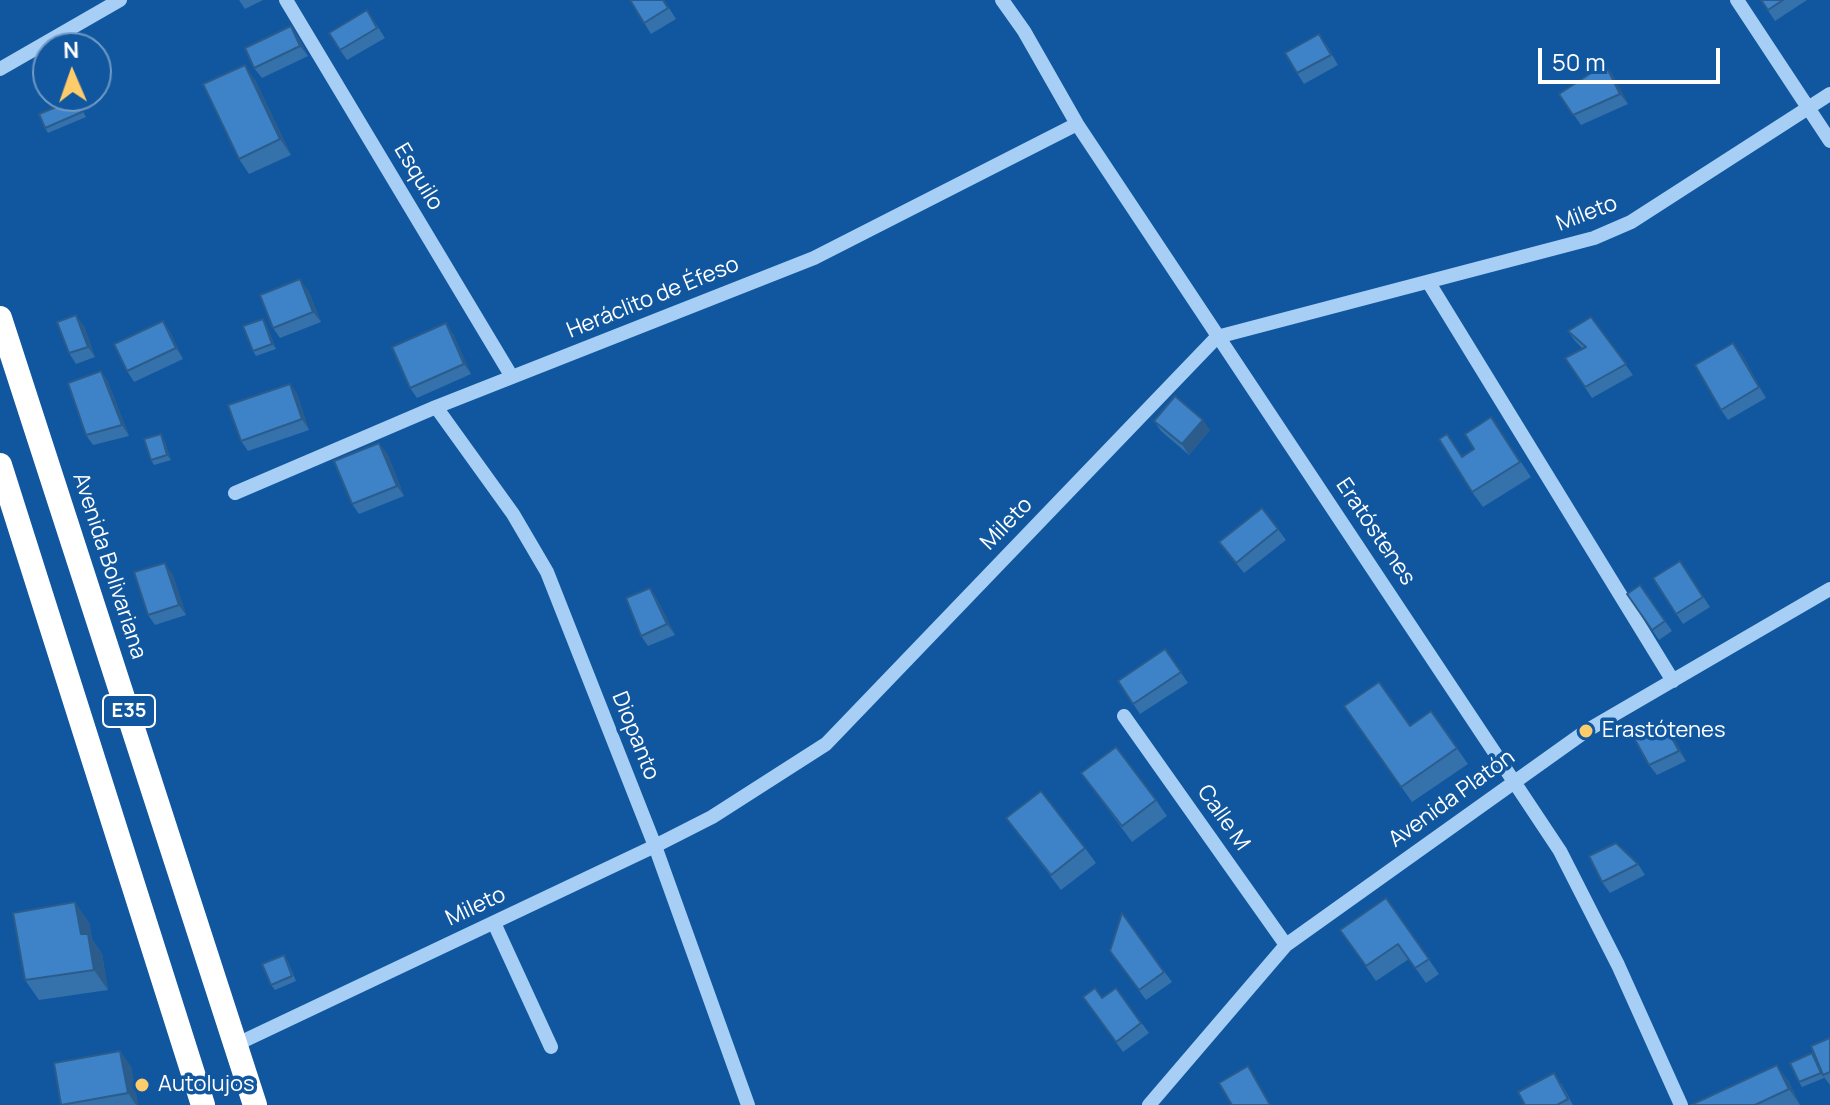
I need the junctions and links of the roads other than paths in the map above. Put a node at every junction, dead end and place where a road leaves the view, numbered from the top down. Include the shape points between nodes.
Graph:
1 (120, 0) edge
2 (286, 0) edge
3 (1002, 0) edge
4 (1737, 0) edge
5 (0, 69) edge
6 (1830, 94) edge
7 (1809, 107) junction
8 (1077, 124) junction
9 (1830, 141) edge
10 (1429, 283) junction
11 (0, 318) edge
12 (1217, 337) junction
13 (512, 377) junction
14 (436, 407) junction
15 (0, 465) edge
16 (235, 493) dead end
17 (1830, 589) edge
18 (1673, 681) junction
19 (1124, 716) dead end
20 (1516, 780) junction
21 (655, 846) junction
22 (494, 923) junction
23 (1286, 945) junction
24 (237, 1044) junction
25 (551, 1047) dead end
26 (203, 1105) edge
27 (255, 1105) edge
28 (748, 1105) edge
29 (1149, 1105) edge
30 (1681, 1105) edge

1 - 5 street
2 - 13 street, Esquilo
3 - 8 street, Eratóstenes
4 - 7 street
6 - 7 street, Mileto
7 - 9 street
7 - 10 street, Mileto via 1631,222 1560,249
8 - 12 street, Eratóstenes
8 - 13 street, Heráclito de Éfeso via 814,258
10 - 12 street, Mileto
10 - 18 street
11 - 24 highway, Avenida Bolivariana / E35
12 - 20 street, Eratóstenes
12 - 21 street, Mileto via 826,744 712,817
13 - 14 street, Heráclito de Éfeso
14 - 16 street, Heráclito de Éfeso
14 - 21 street, Diopanto via 513,514 547,572
15 - 26 highway, E35
17 - 18 street, Avenida Platón
18 - 20 street, Avenida Platón via 1586,731
19 - 23 street, Calle M
20 - 23 street, Avenida Platón
20 - 30 street, Eratóstenes via 1611,951
21 - 22 street, Mileto
21 - 28 street, Diopanto
22 - 24 street, Mileto
22 - 25 street
23 - 29 street, Avenida Platón
24 - 27 highway, Avenida Bolivariana / E35

